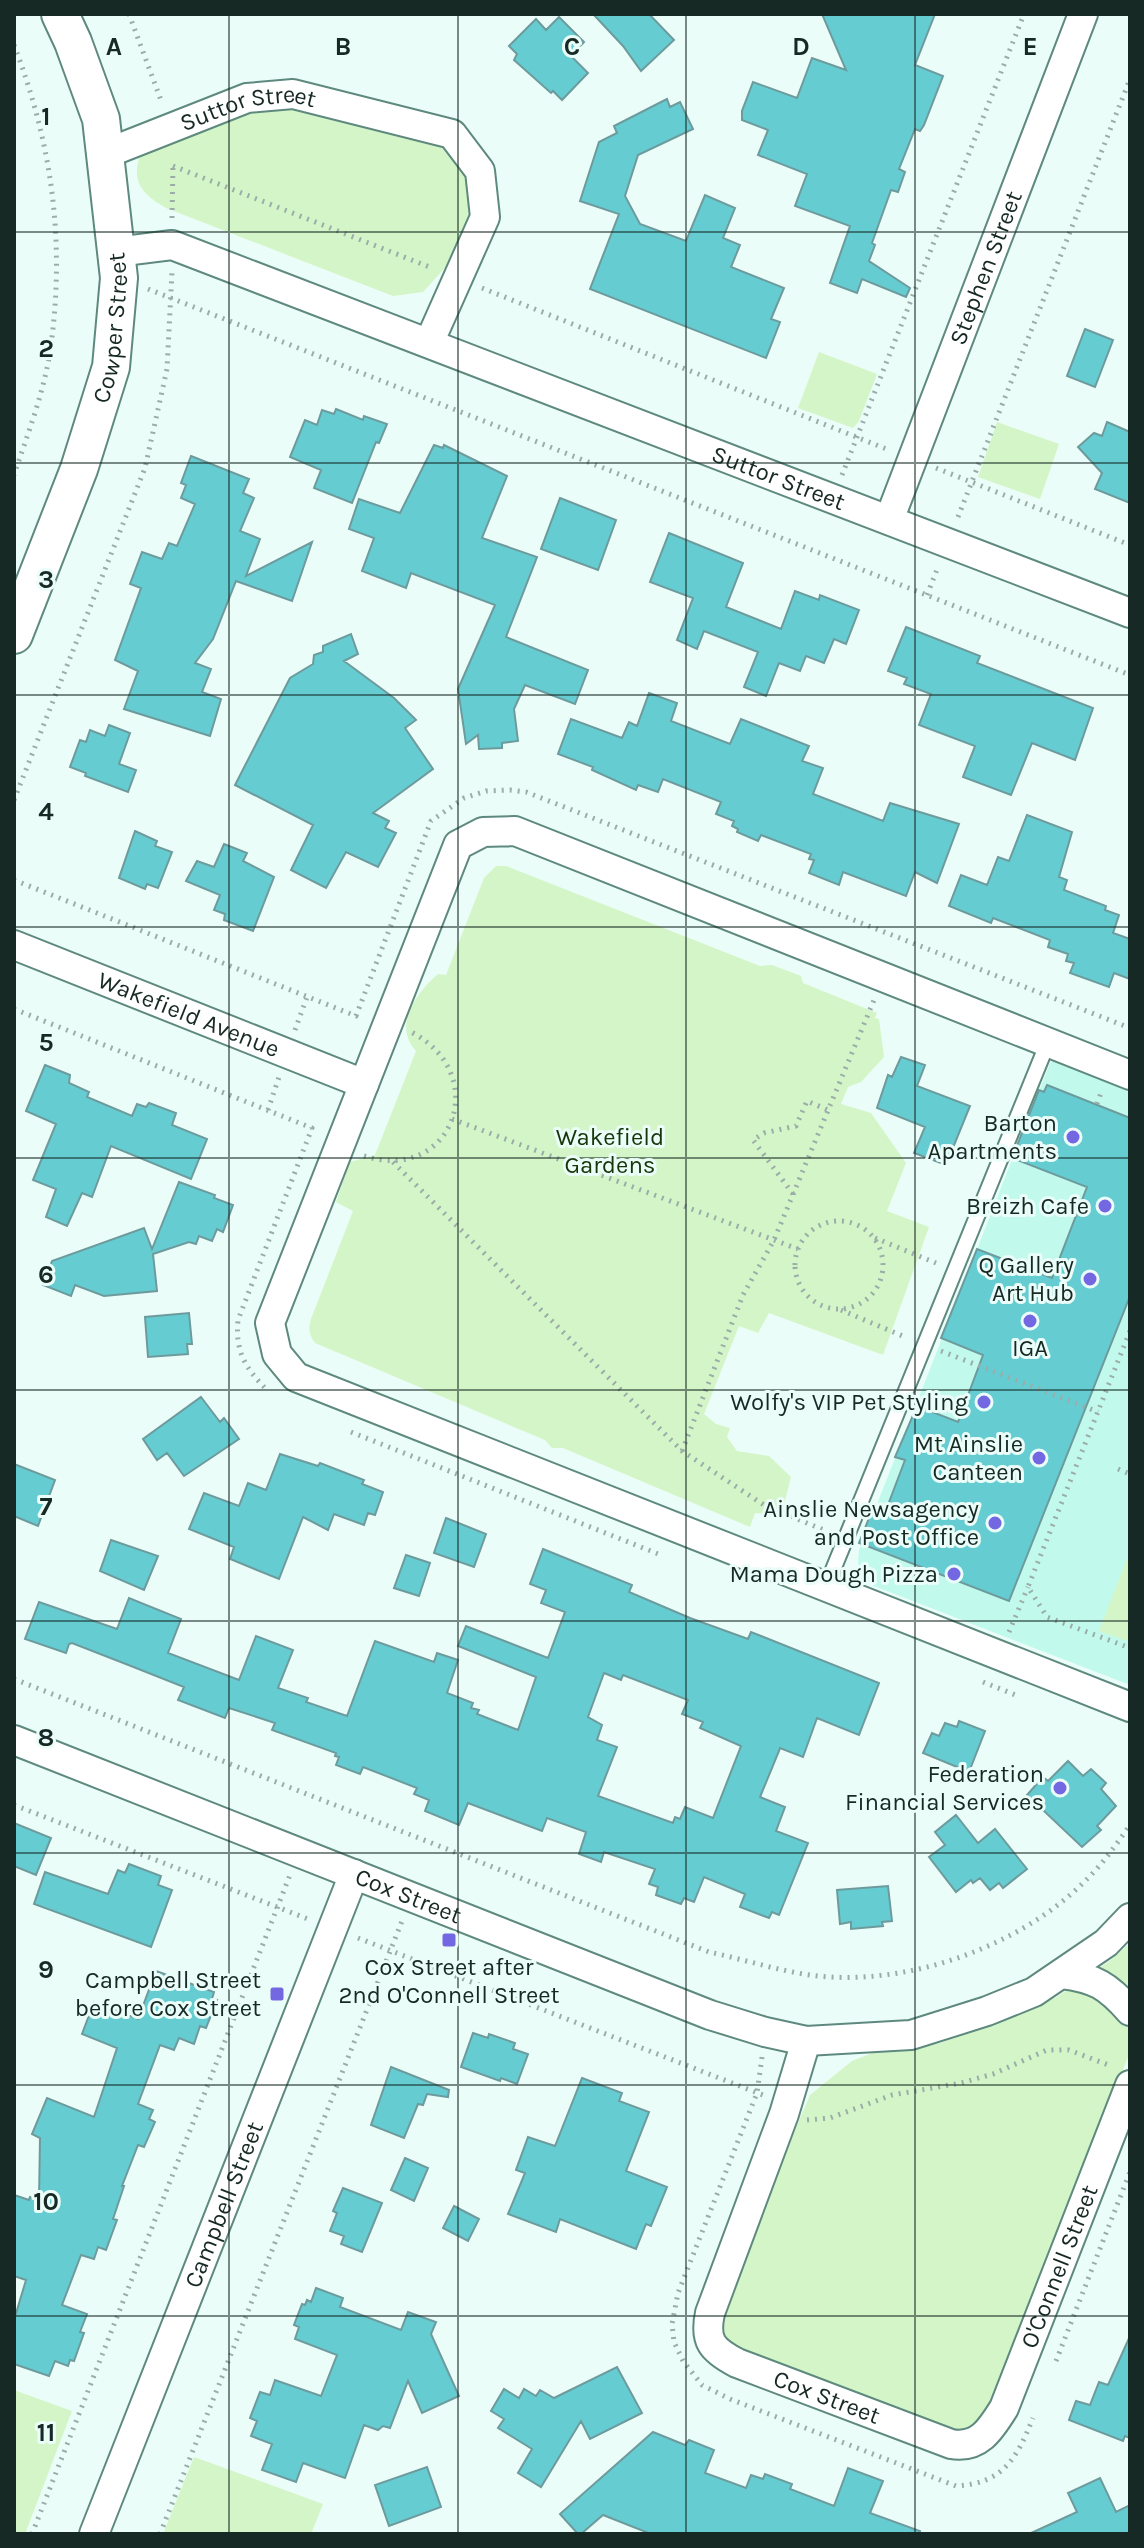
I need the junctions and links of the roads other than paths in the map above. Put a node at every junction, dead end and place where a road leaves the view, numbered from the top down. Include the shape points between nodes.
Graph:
1 (60, 14) edge
2 (1083, 14) edge
3 (105, 154) junction
4 (116, 252) junction
5 (429, 343) junction
6 (889, 520) junction
7 (1130, 613) edge
8 (14, 635) edge
9 (14, 945) edge
10 (1048, 1042) junction
11 (1130, 1075) edge
12 (364, 1084) junction
13 (826, 1587) junction
14 (1130, 1707) edge
15 (14, 1740) edge
16 (354, 1874) junction
17 (1130, 1918) edge
18 (1062, 1974) junction
19 (1130, 2011) edge
20 (806, 2041) junction
21 (1124, 2077) edge
22 (977, 2441) joint
23 (94, 2534) edge

1 - 3 street, Cowper Street via 101,119
2 - 6 street, Stephen Street
3 - 4 street, Cowper Street
3 - 5 street, Suttor Street via 247,98 293,94 452,134 480,171 485,217
4 - 5 street, Suttor Street via 172,245
4 - 8 street, Cowper Street via 119,278 111,367 79,469
5 - 6 street, Suttor Street
6 - 7 street, Suttor Street
9 - 12 street, Wakefield Avenue
10 - 11 street
10 - 12 street via 515,831 483,832 458,845
10 - 13 lane
12 - 13 street via 270,1323 277,1354 296,1377
13 - 14 street
15 - 16 street, Cox Street
16 - 20 street, Cox Street via 710,2015
16 - 23 street, Campbell Street
17 - 18 street, Cox Street via 1106,1943
18 - 19 street via 1100,1983
18 - 20 street, Cox Street via 987,2011 911,2035
20 - 22 street, Cox Street via 710,2313 711,2344 737,2363 951,2444
21 - 22 street, O'Connell Street via 1004,2408

